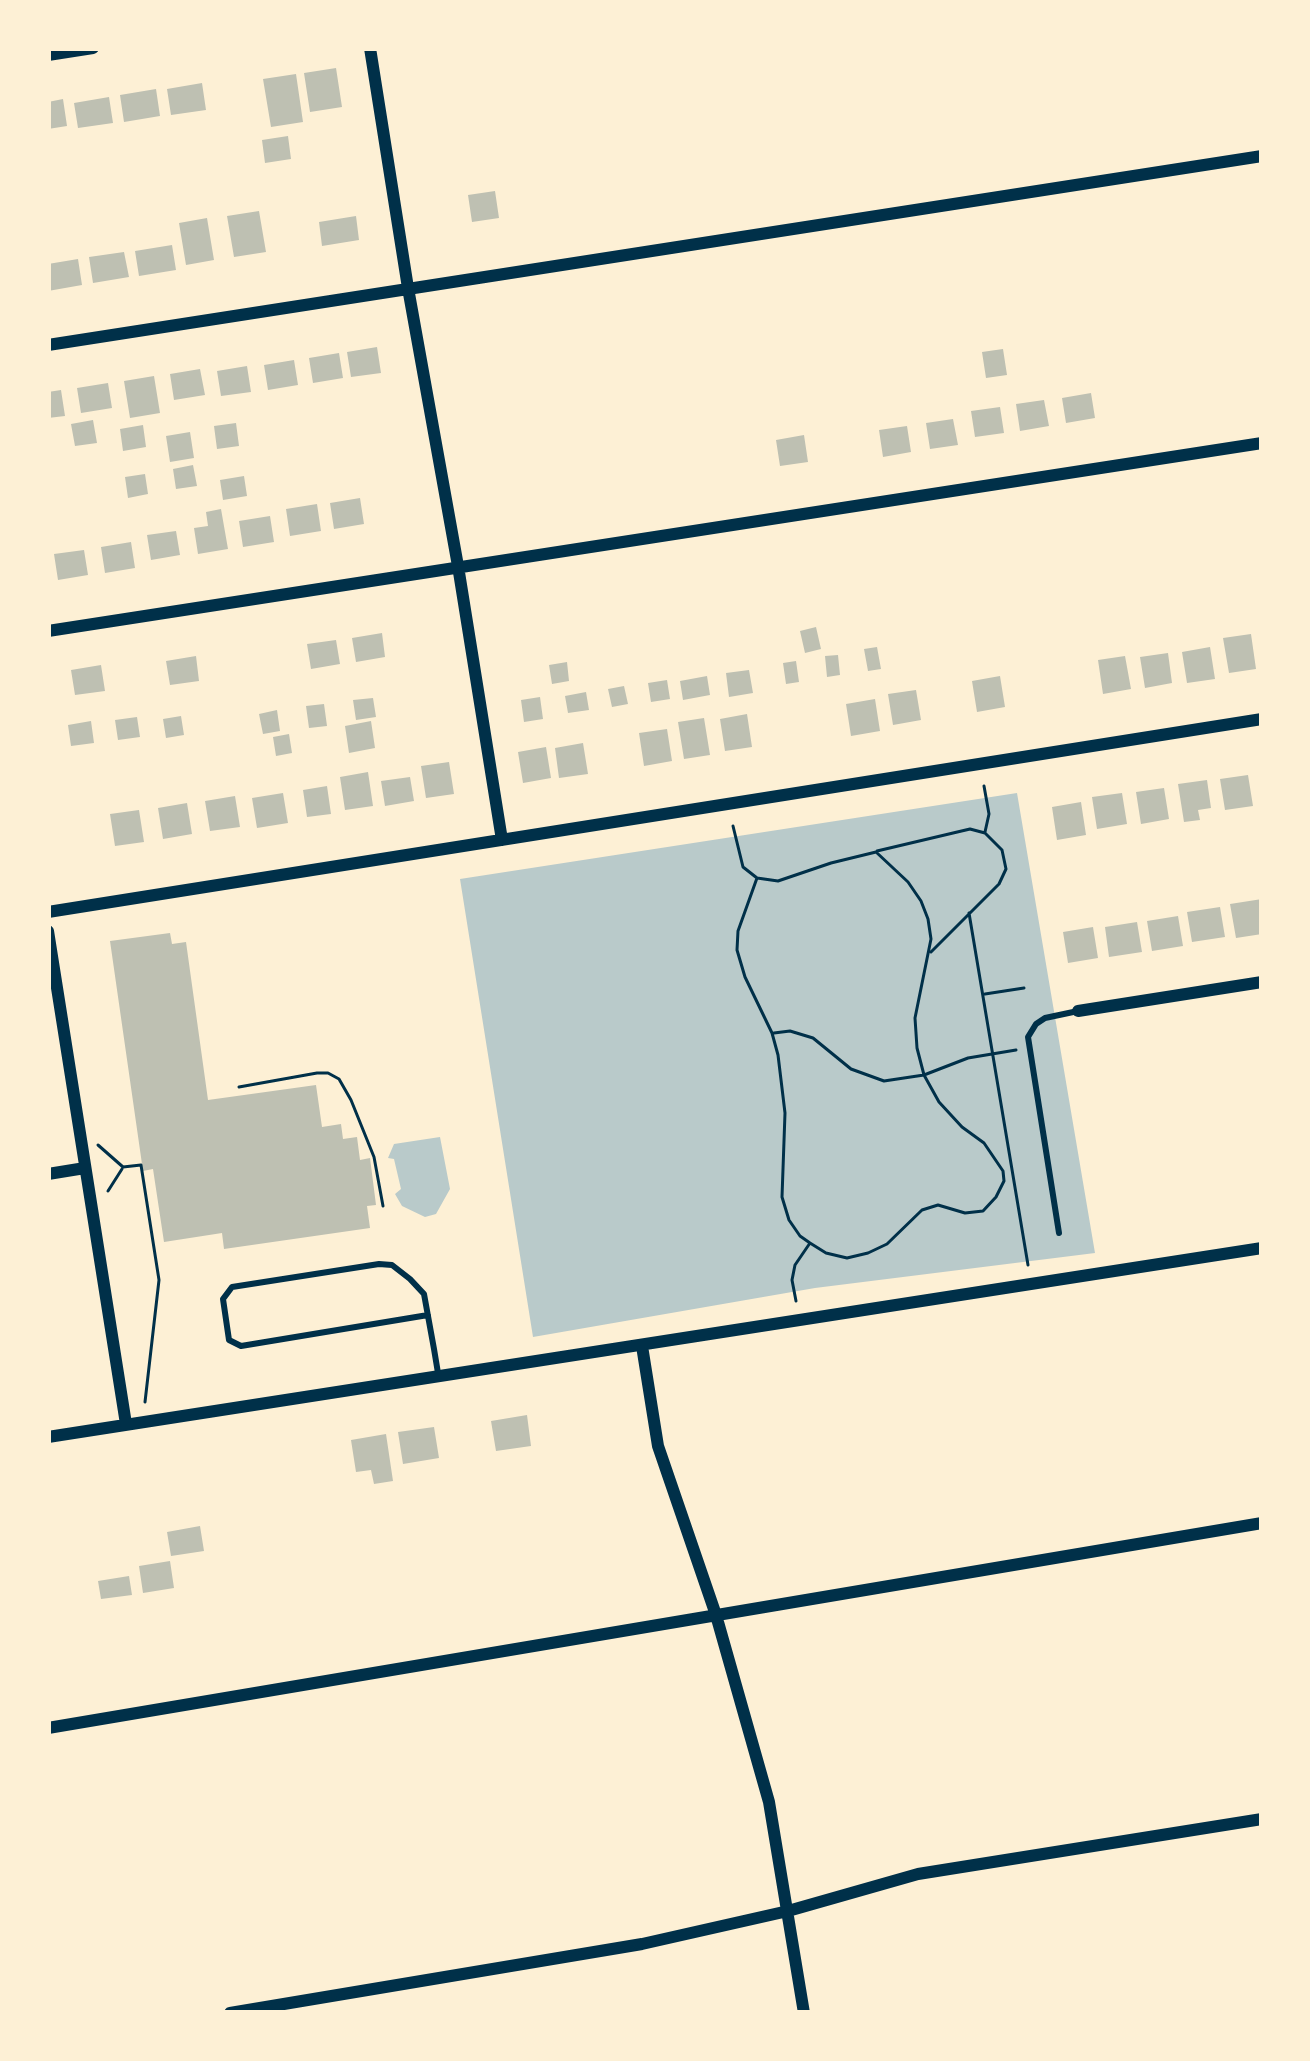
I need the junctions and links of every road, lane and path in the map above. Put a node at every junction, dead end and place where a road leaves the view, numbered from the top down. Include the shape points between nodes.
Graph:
1 (93, 48) edge
2 (370, 48) edge
3 (48, 55) edge
4 (1262, 157) edge
5 (407, 288) junction
6 (48, 345) edge
7 (1262, 443) edge
8 (458, 566) junction
9 (48, 631) edge
10 (1262, 719) edge
11 (984, 786) dead end
12 (733, 826) dead end
13 (985, 833) junction
14 (502, 840) junction
15 (876, 852) junction
16 (757, 878) junction
17 (48, 912) edge
18 (969, 913) junction
19 (48, 931) edge
20 (930, 954) junction
21 (1262, 982) edge
22 (1024, 988) dead end
23 (983, 994) junction
24 (1078, 1011) joint
25 (772, 1033) junction
26 (1019, 1050) dead end
27 (993, 1053) junction
28 (924, 1075) junction
29 (239, 1087) dead end
30 (96, 1143) dead end
31 (123, 1167) junction
32 (86, 1168) junction
33 (48, 1174) edge
34 (104, 1196) dead end
35 (383, 1206) dead end
36 (1060, 1233) dead end
37 (810, 1243) junction
38 (1262, 1248) edge
39 (1028, 1265) dead end
40 (796, 1301) dead end
41 (428, 1315) junction
42 (642, 1346) junction
43 (439, 1377) junction
44 (145, 1404) dead end
45 (126, 1424) junction
46 (48, 1437) edge
47 (1262, 1523) edge
48 (716, 1615) junction
49 (48, 1728) edge
50 (1262, 1819) edge
51 (788, 1911) junction
52 (230, 2013) edge
53 (804, 2013) edge

1 - 3 street
2 - 5 street
4 - 5 street
5 - 6 street
5 - 8 street
7 - 8 street
8 - 9 street
8 - 14 street
10 - 14 street
11 - 13 path
12 - 16 path via 742,867
13 - 15 path
13 - 18 path via 1002,850 1006,869
14 - 17 street
15 - 16 path via 778,881
15 - 20 path via 921,901
16 - 25 path via 737,950
18 - 20 path
18 - 23 path
19 - 32 street
20 - 28 path via 915,1018
21 - 24 street
22 - 23 path
23 - 27 path
24 - 36 lane via 1045,1018 1028,1037
25 - 28 path via 813,1038 851,1069 884,1081
25 - 37 path via 785,1113 782,1197
26 - 27 path
27 - 28 path
27 - 39 path
28 - 37 path via 1003,1171 996,1197 983,1211 922,1210 868,1253 847,1258
29 - 35 path via 316,1073 339,1079 374,1157
30 - 31 path
31 - 34 path
31 - 44 path via 141,1165 159,1280
32 - 33 street
32 - 45 street
37 - 40 path via 795,1265
38 - 42 street
41 - 41 lane via 410,1279 380,1264 232,1287 223,1299 229,1340 241,1346
41 - 43 lane
42 - 43 street
42 - 48 street via 658,1446
43 - 45 street
45 - 46 street
47 - 48 street
48 - 49 street
48 - 51 street via 769,1802
50 - 51 street via 918,1874
51 - 52 street via 642,1944
51 - 53 street

